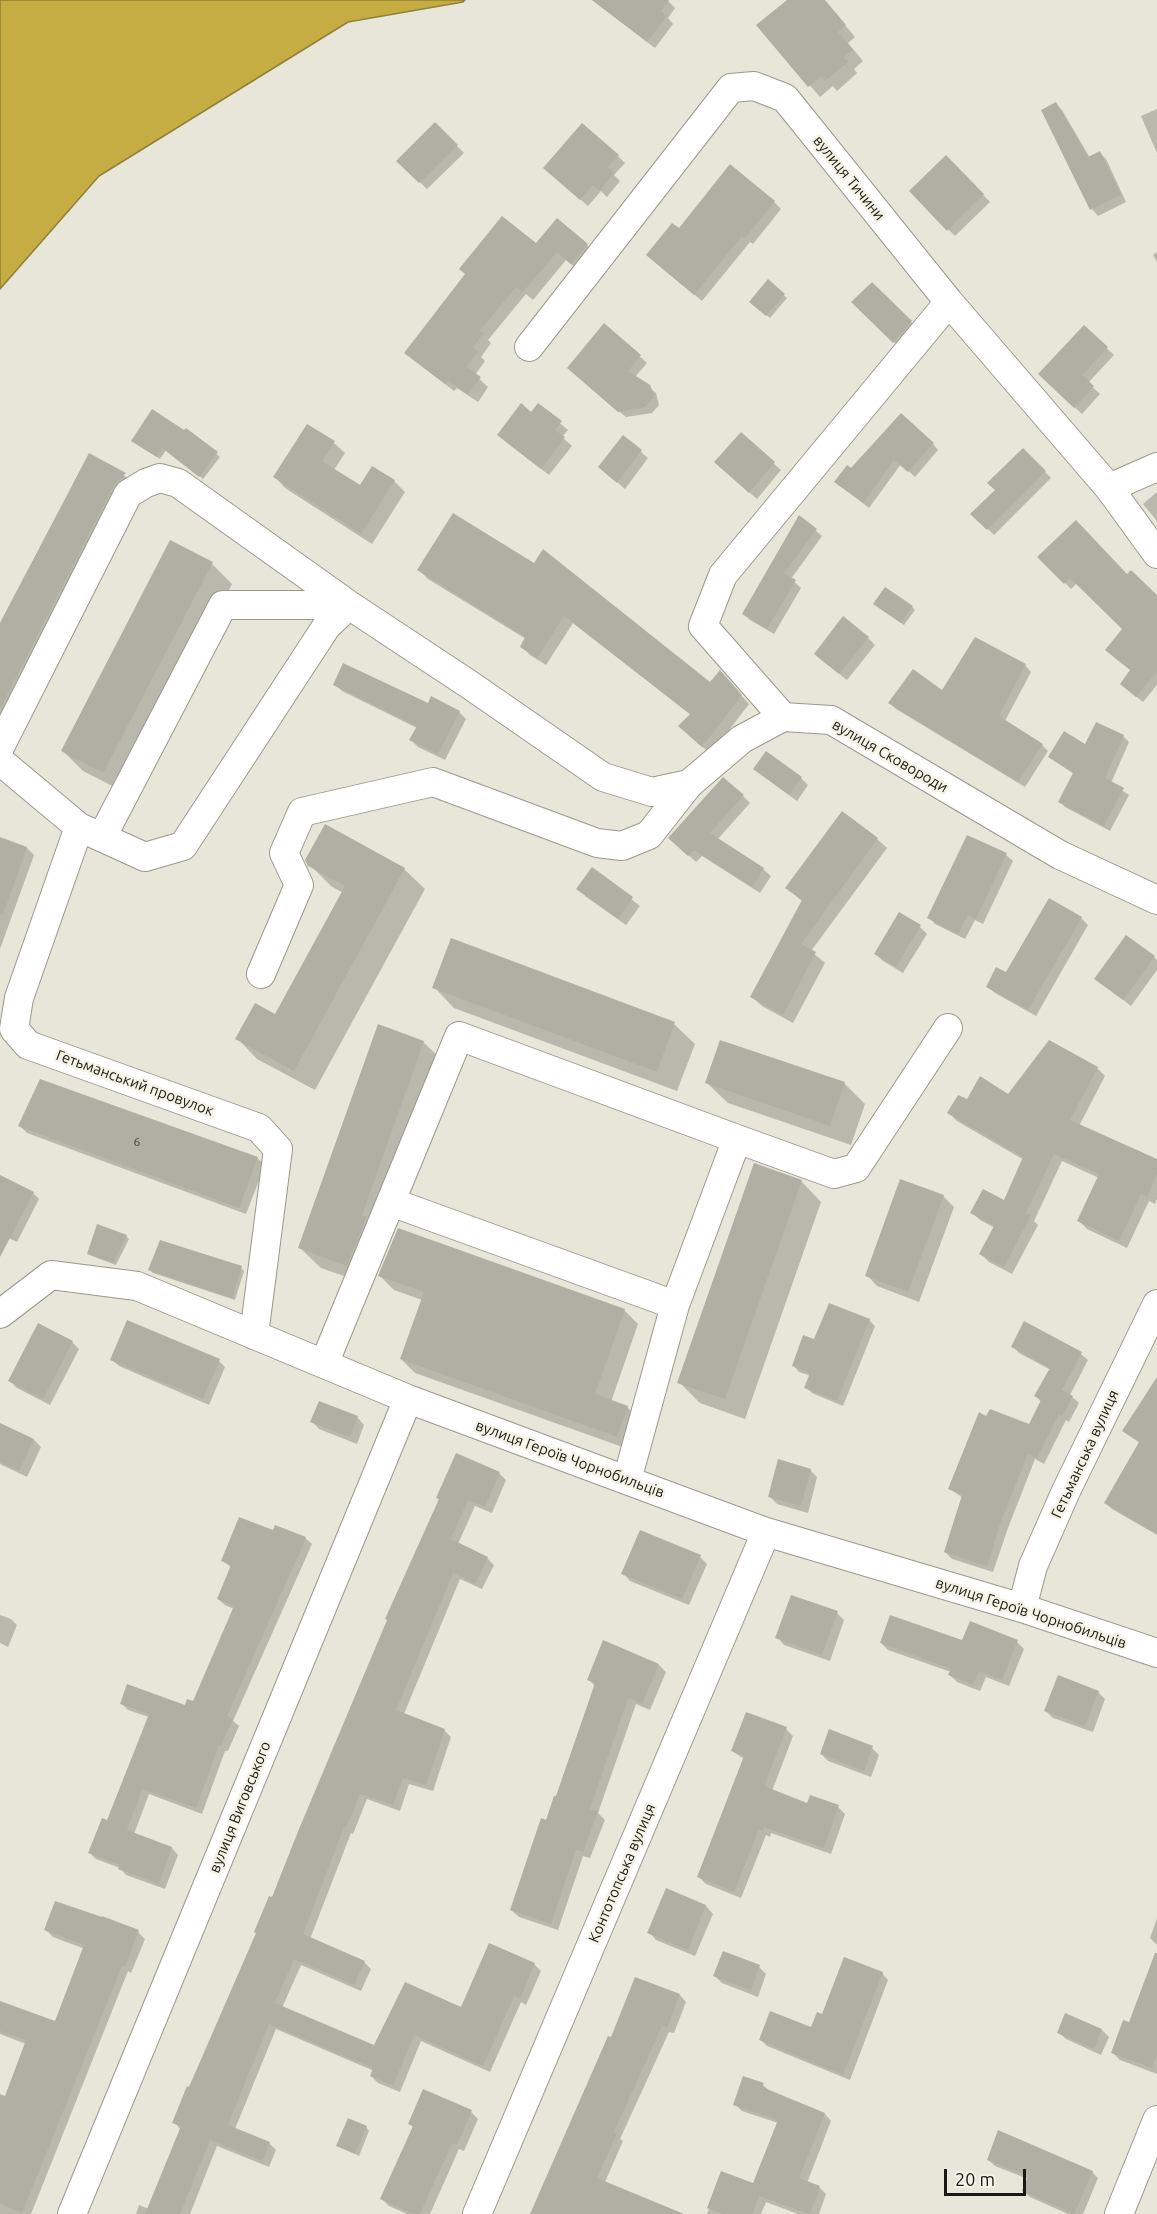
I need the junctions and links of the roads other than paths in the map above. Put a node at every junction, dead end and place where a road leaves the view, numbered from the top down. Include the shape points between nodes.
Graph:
1 (949, 302) junction
2 (529, 346) dead end
3 (1157, 467) edge
4 (1109, 488) junction
5 (1157, 554) edge
6 (350, 605) junction
7 (783, 717) junction
8 (0, 747) edge
9 (0, 761) edge
10 (689, 784) junction
11 (90, 832) junction
12 (1157, 900) edge
13 (261, 974) dead end
14 (948, 1028) dead end
15 (737, 1139) junction
16 (391, 1202) junction
17 (1157, 1304) edge
18 (675, 1305) junction
19 (0, 1314) edge
20 (254, 1335) junction
21 (324, 1364) junction
22 (408, 1399) junction
23 (627, 1480) junction
24 (766, 1532) junction
25 (1022, 1608) junction
26 (1157, 1653) edge
27 (1157, 2120) edge
28 (72, 2214) edge
29 (477, 2214) edge
30 (1119, 2214) edge

1 - 2 street, вулиця Тичини via 784,98 754,86 731,88
1 - 4 street, вулиця Тичини
1 - 7 street via 723,575 703,626
3 - 4 street
4 - 5 street, вулиця Тичини
6 - 8 street via 178,483 160,478 146,483 128,494
6 - 10 street via 603,777 652,792
6 - 11 street via 223,605
6 - 11 street via 326,627 183,846 145,857
7 - 10 street via 742,739
7 - 12 street, вулиця Сковороди via 831,720 1060,855
9 - 11 street
10 - 13 street via 649,835 622,846 597,843 433,782 302,812 284,853 299,885
11 - 20 street, Гетьманський провулок via 19,998 14,1029 28,1045 259,1128 278,1149
14 - 15 street via 856,1168 834,1173
15 - 16 street via 459,1036
15 - 18 street
16 - 18 street
16 - 21 street
17 - 25 street, Гетьманська вулиця via 1066,1491 1033,1566
18 - 23 street
19 - 20 street, вулиця Героїв Чорнобильців via 51,1275 137,1286
20 - 21 street, вулиця Героїв Чорнобильців
21 - 22 street, вулиця Героїв Чорнобильців
22 - 23 street, вулиця Героїв Чорнобильців
22 - 28 street, вулиця Виговського
23 - 24 street, вулиця Героїв Чорнобильців
24 - 25 street, вулиця Героїв Чорнобильців
24 - 29 street, Контотопська вулиця
25 - 26 street, вулиця Героїв Чорнобильців
27 - 30 street

